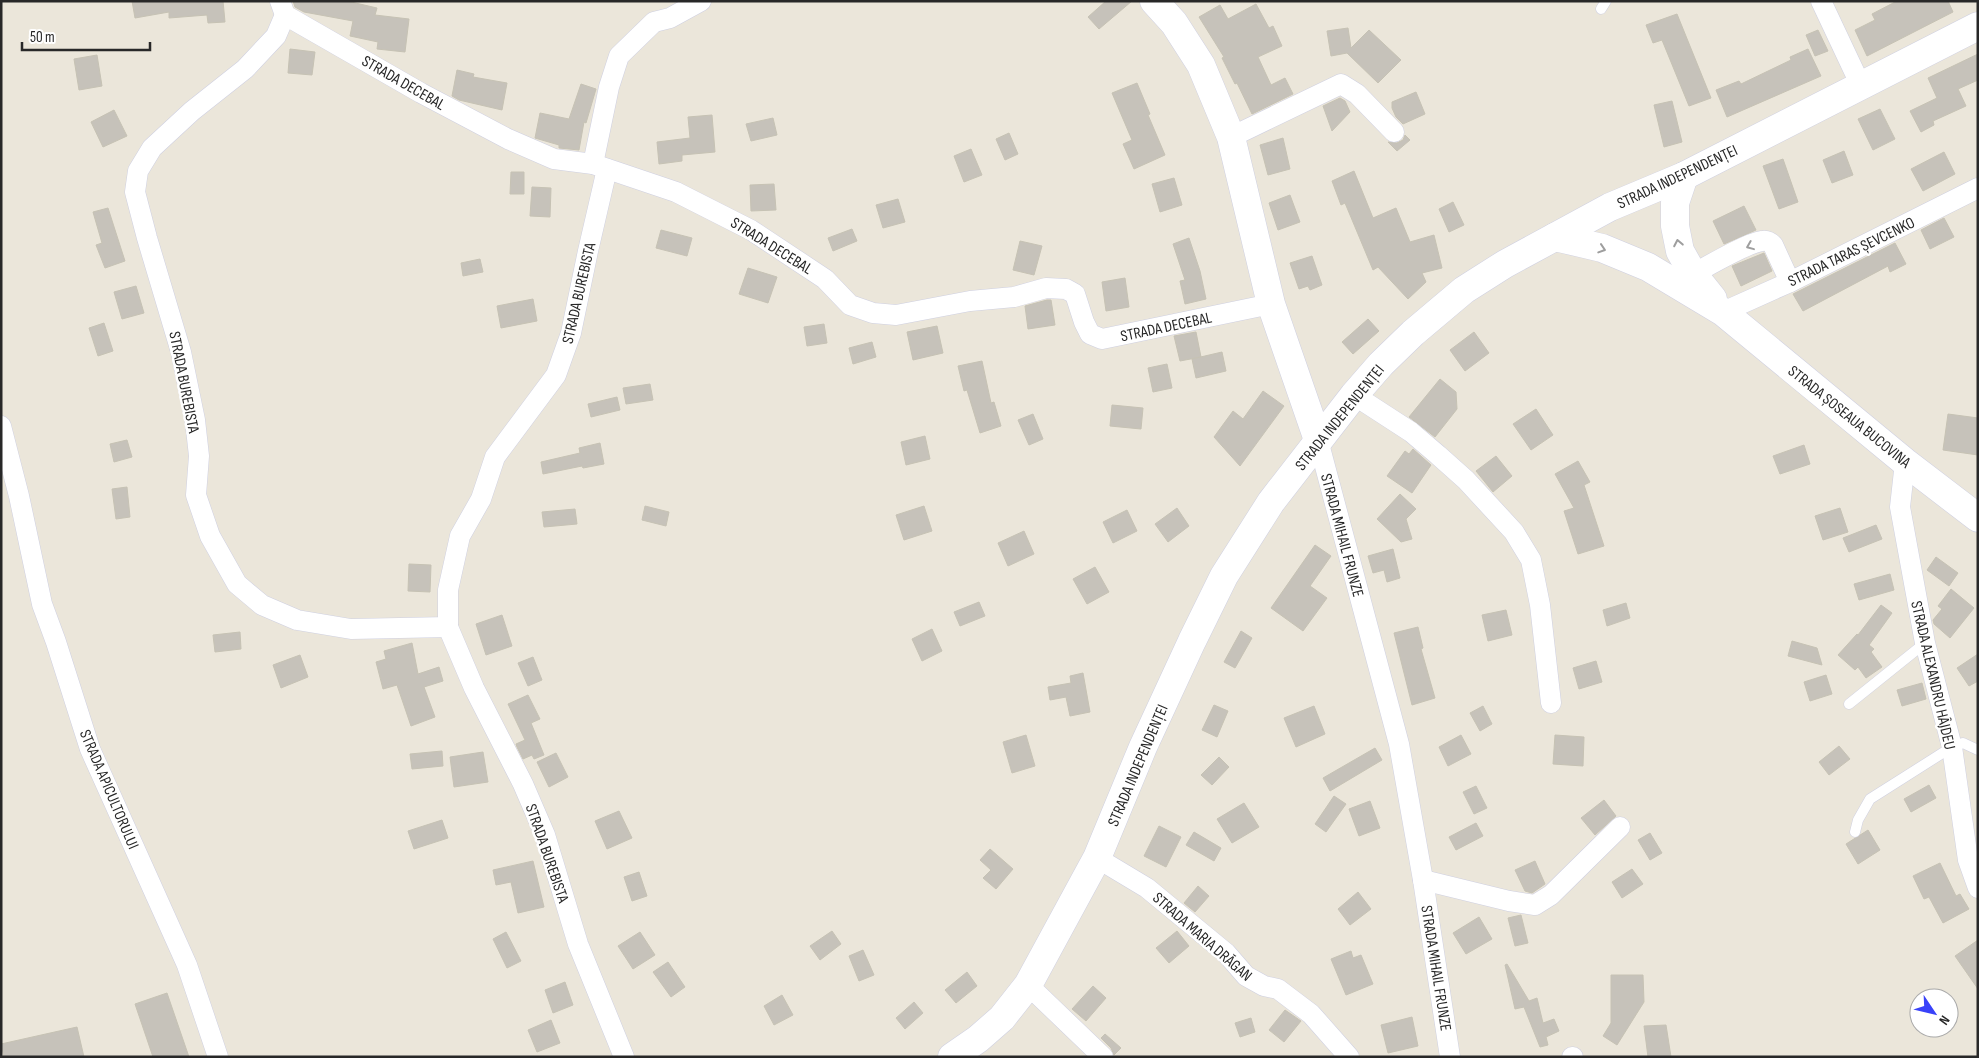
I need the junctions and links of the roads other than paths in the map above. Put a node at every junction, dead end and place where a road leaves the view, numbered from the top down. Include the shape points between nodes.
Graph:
1 (701, 1) edge
2 (1154, 1) edge
3 (1821, 1) edge
4 (282, 8) edge
5 (1978, 26) edge
6 (1861, 86) junction
7 (1394, 132) dead end
8 (1231, 137) junction
9 (600, 167) junction
10 (1684, 176) junction
11 (1978, 188) edge
12 (1555, 237) junction
13 (1693, 274) junction
14 (1790, 282) junction
15 (1271, 304) junction
16 (1723, 312) junction
17 (1354, 395) junction
18 (1, 426) edge
19 (1318, 440) junction
20 (1905, 462) junction
21 (1976, 512) edge
22 (448, 627) junction
23 (1925, 642) junction
24 (1551, 702) dead end
25 (1849, 704) dead end
26 (1952, 747) junction
27 (1978, 750) edge
28 (1620, 827) dead end
29 (1855, 832) dead end
30 (1097, 858) junction
31 (1423, 880) junction
32 (1978, 888) edge
33 (1028, 985) junction
34 (218, 1057) edge
35 (624, 1057) edge
36 (952, 1057) edge
37 (1103, 1057) edge
38 (1349, 1057) edge
39 (1450, 1057) edge

1 - 9 street, STRADA BUREBISTA via 670,18 654,22 619,56 609,87
2 - 8 main road, STRADA MIHAIL FRUNZE via 1174,23 1201,65
3 - 6 street
4 - 9 street, STRADA DECEBAL via 421,93 508,139 554,159
4 - 22 street, STRADA BUREBISTA via 276,36 245,69 152,148 138,171 135,192 181,352 195,420 199,456 196,495 210,536 237,584 262,605 297,620 351,630
5 - 6 main road, STRADA INDEPENDENȚEI
6 - 10 main road, STRADA INDEPENDENȚEI
7 - 8 street via 1357,94 1341,84
8 - 15 main road, STRADA MIHAIL FRUNZE
9 - 15 street, STRADA DECEBAL via 676,192 751,230 824,279 850,305 873,312 896,315 970,301 1014,297 1046,288 1066,289 1075,294 1090,334 1102,339
9 - 22 street, STRADA BUREBISTA via 588,251 571,333 556,375 495,457 481,500 460,536 448,590
10 - 12 main road, STRADA INDEPENDENȚEI via 1610,207
13 -> 10 main road, STRADA ȘOSEAUA BUCOVINA via 1680,252 1675,226 1675,203
11 - 14 street, STRADA TARAS ȘEVCENKO
12 -> 16 main road, STRADA ȘOSEAUA BUCOVINA via 1602,248 1648,267
12 - 17 main road, STRADA INDEPENDENȚEI via 1464,290 1413,332
14 -> 13 street via 1773,245 1762,241
13 - 16 main road, STRADA ȘOSEAUA BUCOVINA
14 - 16 street, STRADA TARAS ȘEVCENKO
15 - 19 main road, STRADA MIHAIL FRUNZE
16 - 20 main road, STRADA ȘOSEAUA BUCOVINA
17 - 19 main road, STRADA INDEPENDENȚEI
17 - 24 street via 1411,432 1438,455 1514,532 1530,560 1540,605
18 - 34 street, STRADA APICULTORULUI via 42,604 90,749 187,965
19 - 30 main road, STRADA INDEPENDENȚEI via 1271,502 1224,576 1147,738
19 - 31 street, STRADA MIHAIL FRUNZE via 1399,744
20 - 21 main road, STRADA ȘOSEAUA BUCOVINA
20 - 23 street, STRADA ALEXANDRU HÂJDEU via 1900,507
22 - 35 street, STRADA BUREBISTA via 545,835 578,944
23 - 25 lane
23 - 26 street, STRADA ALEXANDRU HÂJDEU
26 - 27 lane via 1963,743
26 - 29 lane via 1870,799
26 - 32 street, STRADA ALEXANDRU HÂJDEU via 1968,860
28 - 31 street, STRADA MIHAIL FRUNZE via 1551,895 1535,905
30 - 33 main road, STRADA INDEPENDENȚEI
30 - 38 street, STRADA MARIA DRĂGAN via 1147,888 1226,953 1246,976 1278,989 1311,1014
31 - 39 street, STRADA MIHAIL FRUNZE
33 - 36 main road, STRADA INDEPENDENȚEI via 1002,1018
33 - 37 street

